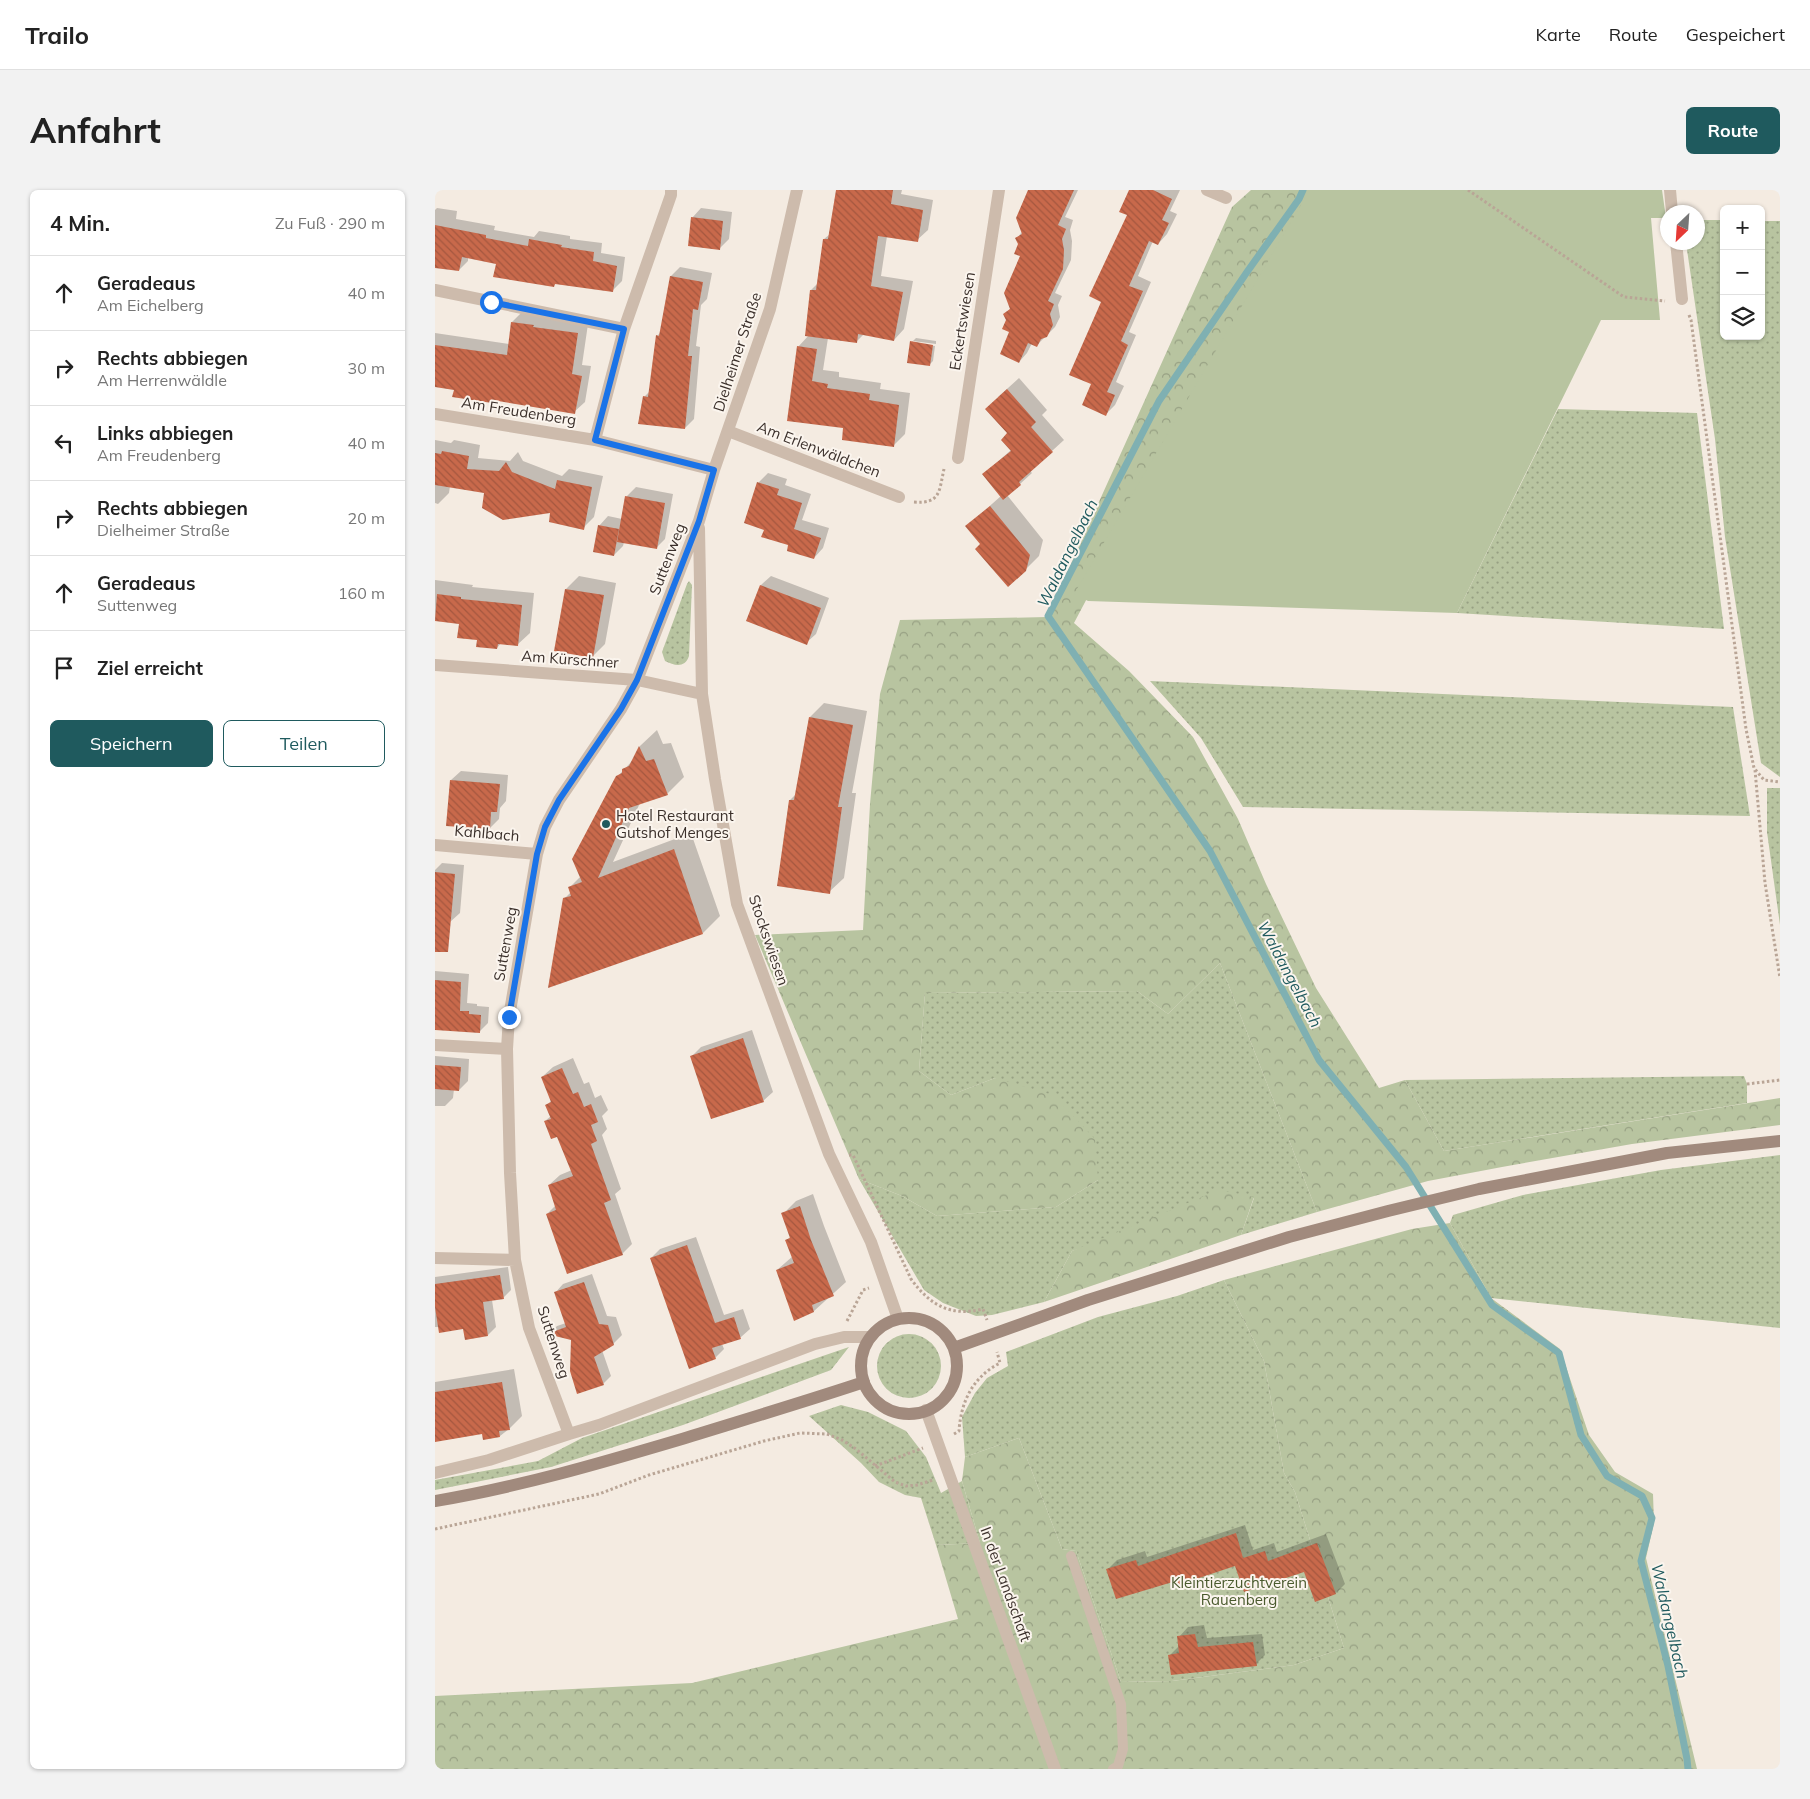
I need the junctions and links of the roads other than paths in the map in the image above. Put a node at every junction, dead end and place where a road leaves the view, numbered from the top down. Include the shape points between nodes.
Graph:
1 (671, 190) edge
2 (797, 190) edge
3 (999, 190) edge
4 (1207, 190) edge
5 (1670, 190) edge
6 (1226, 198) dead end
7 (1671, 205) edge
8 (1677, 250) edge
9 (435, 290) edge
10 (1682, 299) road end
11 (624, 329) junction
12 (435, 414) edge
13 (728, 431) junction
14 (595, 440) junction
15 (958, 458) road end
16 (714, 470) junction
17 (899, 497) road end
18 (699, 521) junction
19 (435, 665) edge
20 (637, 680) junction
21 (702, 694) junction
22 (435, 845) edge
23 (537, 854) junction
24 (435, 1045) edge
25 (507, 1049) junction
26 (1780, 1141) edge
27 (435, 1258) edge
28 (515, 1260) junction
29 (898, 1319) junction
30 (869, 1338) junction
31 (954, 1348) junction
32 (864, 1382) junction
33 (926, 1410) junction
34 (569, 1434) junction
35 (435, 1473) edge
36 (435, 1501) edge
37 (1071, 1556) dead end
38 (1055, 1769) edge
39 (1113, 1769) edge

1 - 11 street
2 - 13 street, Dielheimer Straße via 770,309
3 - 15 street, Eckertswiesen
4 - 6 street
5 - 7 street
8 - 10 street
9 - 11 street
11 - 14 street
12 - 14 street, Am Freudenberg
13 - 16 street, Dielheimer Straße
13 - 17 street, Am Erlenwäldchen
14 - 16 street, Am Freudenberg
16 - 18 street, Dielheimer Straße
18 - 20 street, Suttenweg
18 - 21 street, Stockswiesen
19 - 20 street, Am Kürschner
20 - 21 street, Am Kürschner
20 - 23 street, Suttenweg via 559,800 545,827
21 - 29 street, Stockswiesen via 737,904 829,1154 871,1242
22 - 23 street, Kahlbach
23 - 25 street, Suttenweg via 509,1017
24 - 25 street
25 - 28 street, Suttenweg
26 - 31 street via 1667,1153 1479,1189 1360,1218 1088,1300
27 - 28 street
28 - 34 street, Suttenweg via 529,1328
29 - 30 street via 882,1326
29 - 31 street via 925,1320 937,1326
30 - 32 street via 862,1352
30 - 34 street via 844,1337 815,1344
31 - 33 street via 955,1380 947,1395
32 - 33 street via 874,1399 887,1409 903,1414
32 - 36 street via 588,1467
33 - 38 street, In der Landschaft
34 - 35 street via 489,1460
37 - 39 lane via 1121,1704 1123,1749 1118,1766

